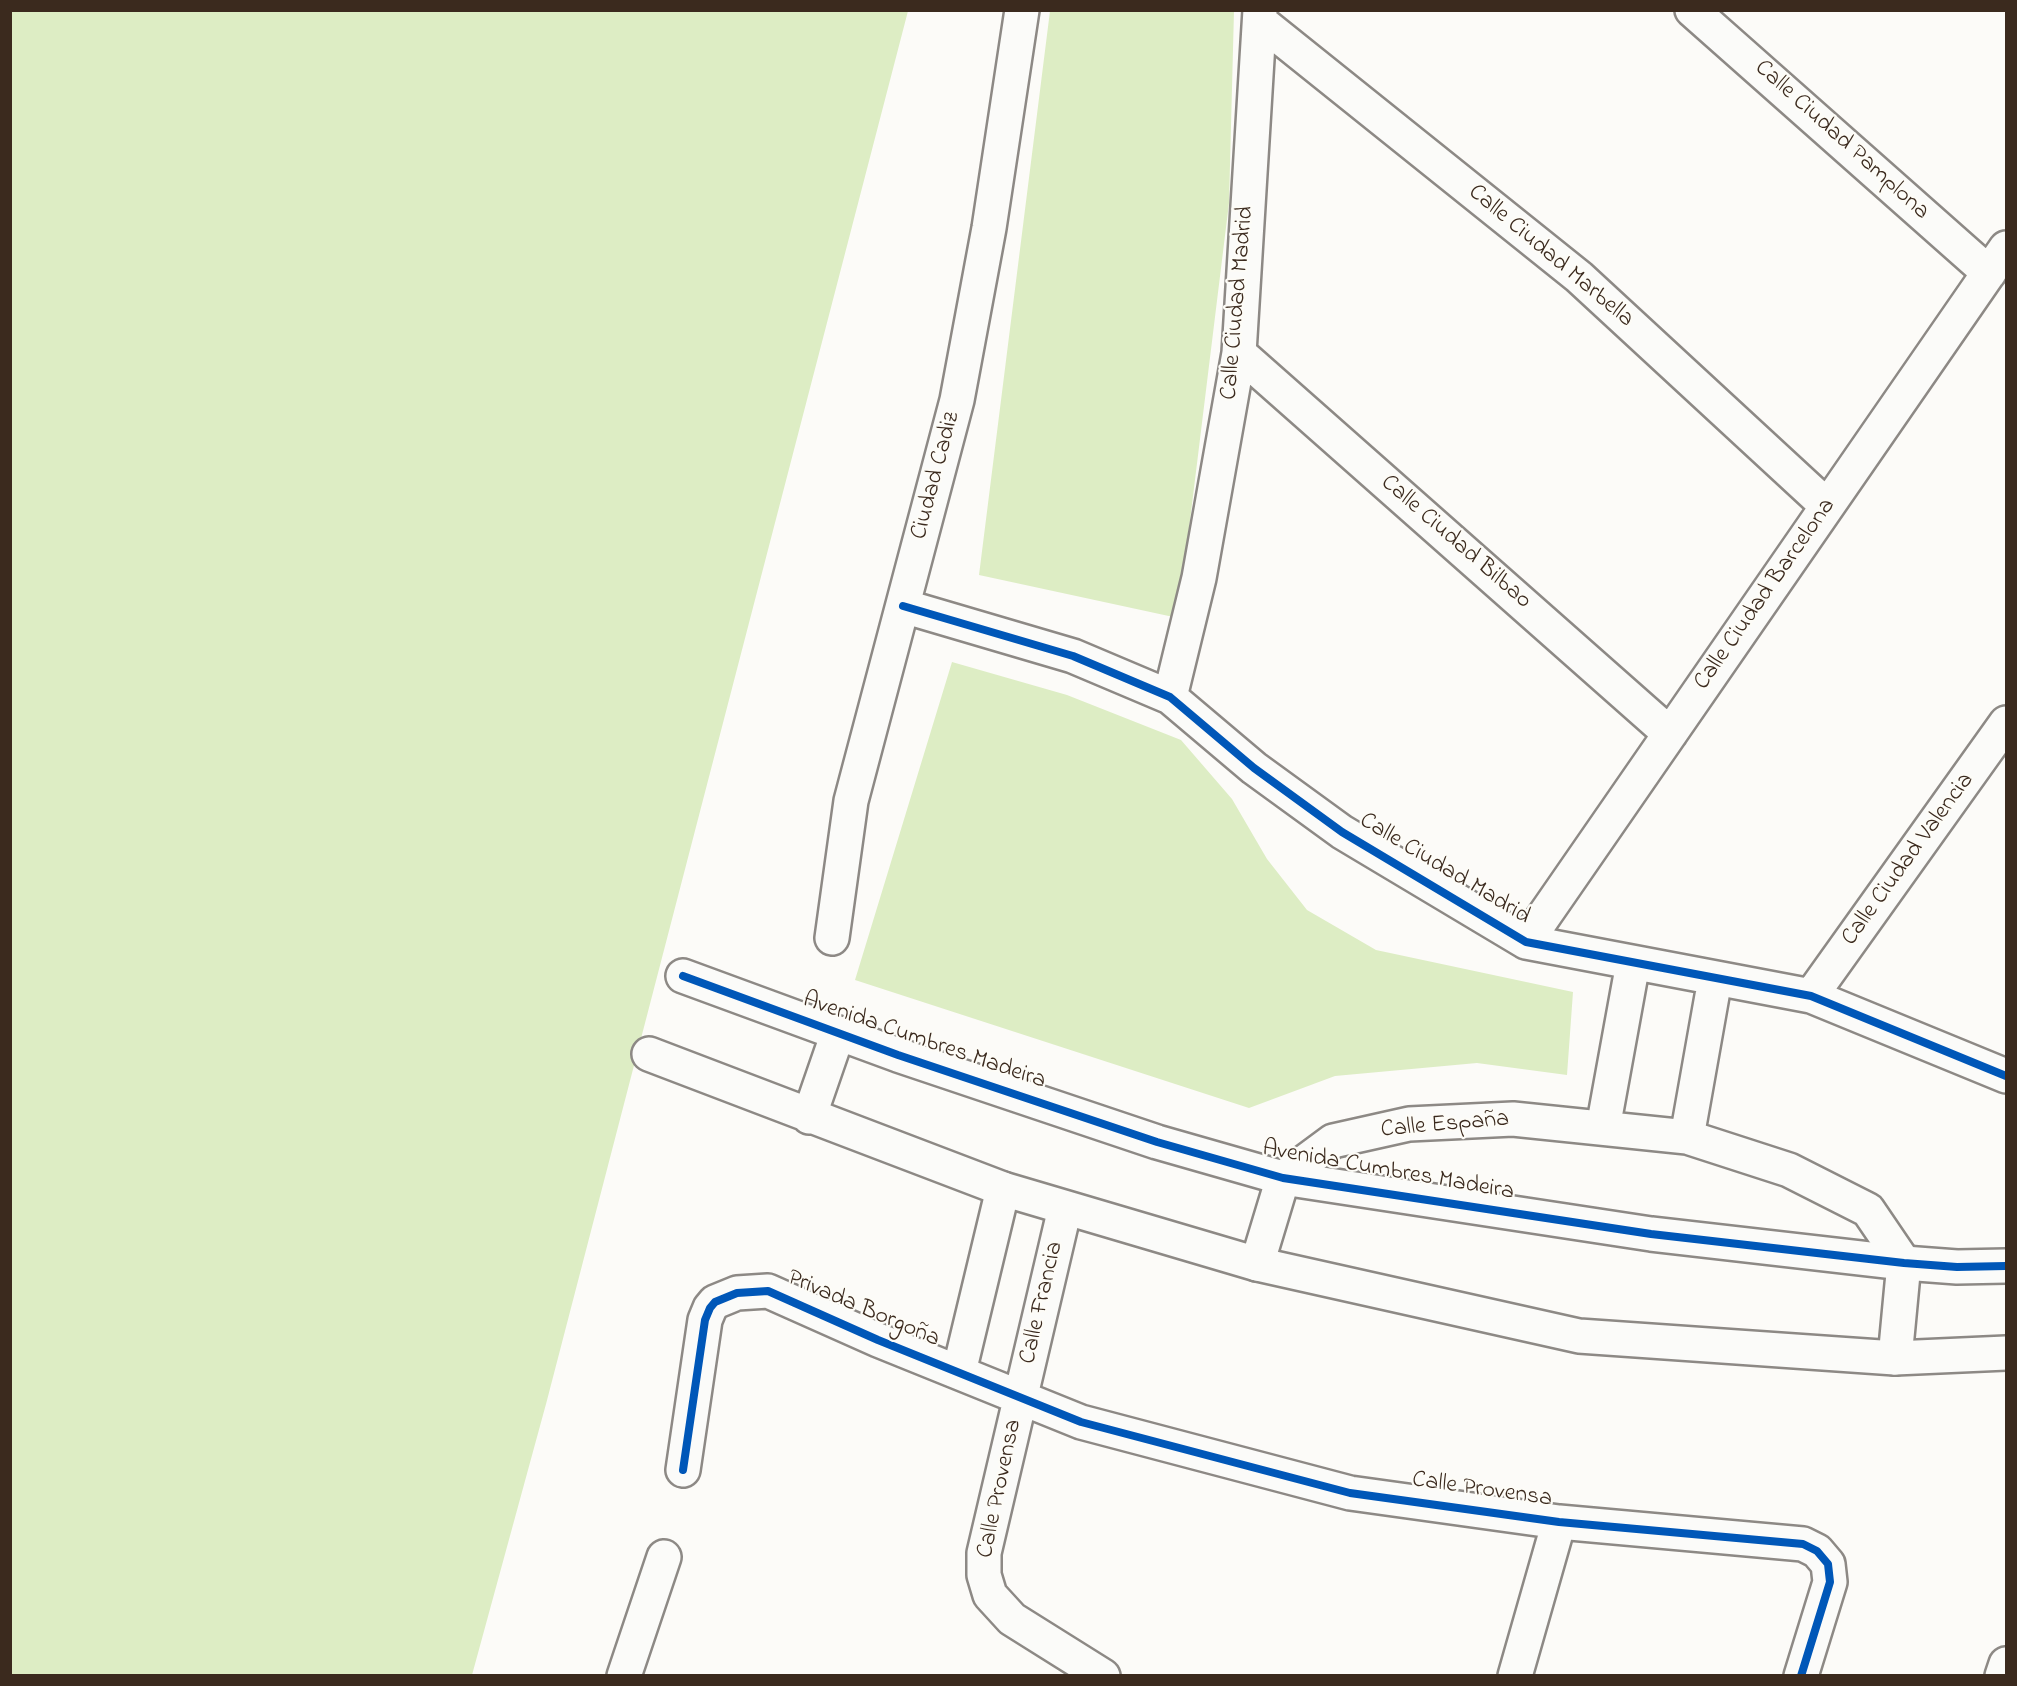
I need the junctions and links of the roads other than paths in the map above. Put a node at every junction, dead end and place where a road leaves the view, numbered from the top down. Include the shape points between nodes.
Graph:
1 (1022, 10) edge
2 (1692, 10) edge
3 (1261, 16) edge
4 (1998, 261) edge
5 (1239, 353) junction
6 (1827, 506) junction
7 (903, 606) junction
8 (1170, 697) junction
9 (2007, 723) edge
10 (1670, 734) junction
11 (832, 938) dead end
12 (1526, 942) junction
13 (1633, 963) junction
14 (683, 976) dead end
15 (1714, 979) junction
16 (1810, 996) junction
17 (838, 1034) junction
18 (650, 1054) dead end
19 (2007, 1076) edge
20 (809, 1117) junction
21 (1603, 1128) junction
22 (1686, 1137) junction
23 (1283, 1178) junction
24 (1003, 1190) junction
25 (1065, 1208) junction
26 (1904, 1263) junction
27 (1257, 1264) junction
28 (2007, 1266) edge
29 (2007, 1353) edge
30 (1895, 1358) junction
31 (959, 1372) junction
32 (1021, 1398) junction
33 (683, 1470) dead end
34 (1559, 1522) junction
35 (664, 1557) dead end
36 (2007, 1664) edge
37 (624, 1676) edge
38 (1103, 1676) edge
39 (1515, 1676) edge
40 (1801, 1676) edge
41 (2002, 1676) edge

1 - 7 street, Ciudad Cadiz via 989,228 957,400
2 - 4 street, Calle Ciudad Pamplona
3 - 5 street, Calle Ciudad Madrid
3 - 6 street, Calle Ciudad Marbella via 1579,277
4 - 6 street, Calle Ciudad Barcelona
5 - 8 street, Calle Ciudad Madrid via 1199,578
5 - 10 street, Calle Ciudad Bilbao
6 - 10 street, Calle Ciudad Barcelona
7 - 8 street, Calle Ciudad Madrid via 1073,656
7 - 11 street, Ciudad Cadiz via 851,801
8 - 12 street, Calle Ciudad Madrid via 1254,768 1342,832
9 - 16 street, Calle Ciudad Valencia
10 - 12 street, Calle Ciudad Barcelona
12 - 13 street, Calle Ciudad Madrid
13 - 15 street, Calle Ciudad Madrid
13 - 21 street
14 - 17 street, Avenida Cumbres Madeira
15 - 16 street, Calle Ciudad Madrid
15 - 22 street
16 - 19 street, Calle Ciudad Madrid
17 - 20 street
17 - 23 street, Avenida Cumbres Madeira via 1157,1142
18 - 20 street
20 - 24 street
21 - 22 street, Calle España
21 - 23 street, Calle España via 1513,1119 1408,1124 1333,1141
22 - 26 street, Calle España via 1789,1170 1868,1210
23 - 26 street, Avenida Cumbres Madeira via 1651,1234
23 - 27 street
24 - 25 street
24 - 31 street
25 - 27 street
25 - 32 street, Calle Francia
26 - 28 street, Avenida Cumbres Madeira
26 - 30 street
27 - 30 street via 1579,1336
29 - 30 street
31 - 32 street, Privada Borgoña
31 - 33 street, Privada Borgoña via 768,1291 753,1290 724,1298 710,1308 705,1320
32 - 34 street, Calle Provensa via 1081,1422 1350,1493
32 - 38 street, Calle Provensa via 984,1553 984,1575 990,1595 1012,1619
34 - 39 street
34 - 40 street, Calle Provensa via 1772,1540 1803,1544 1817,1551 1828,1564 1830,1582
35 - 37 street
36 - 41 street

